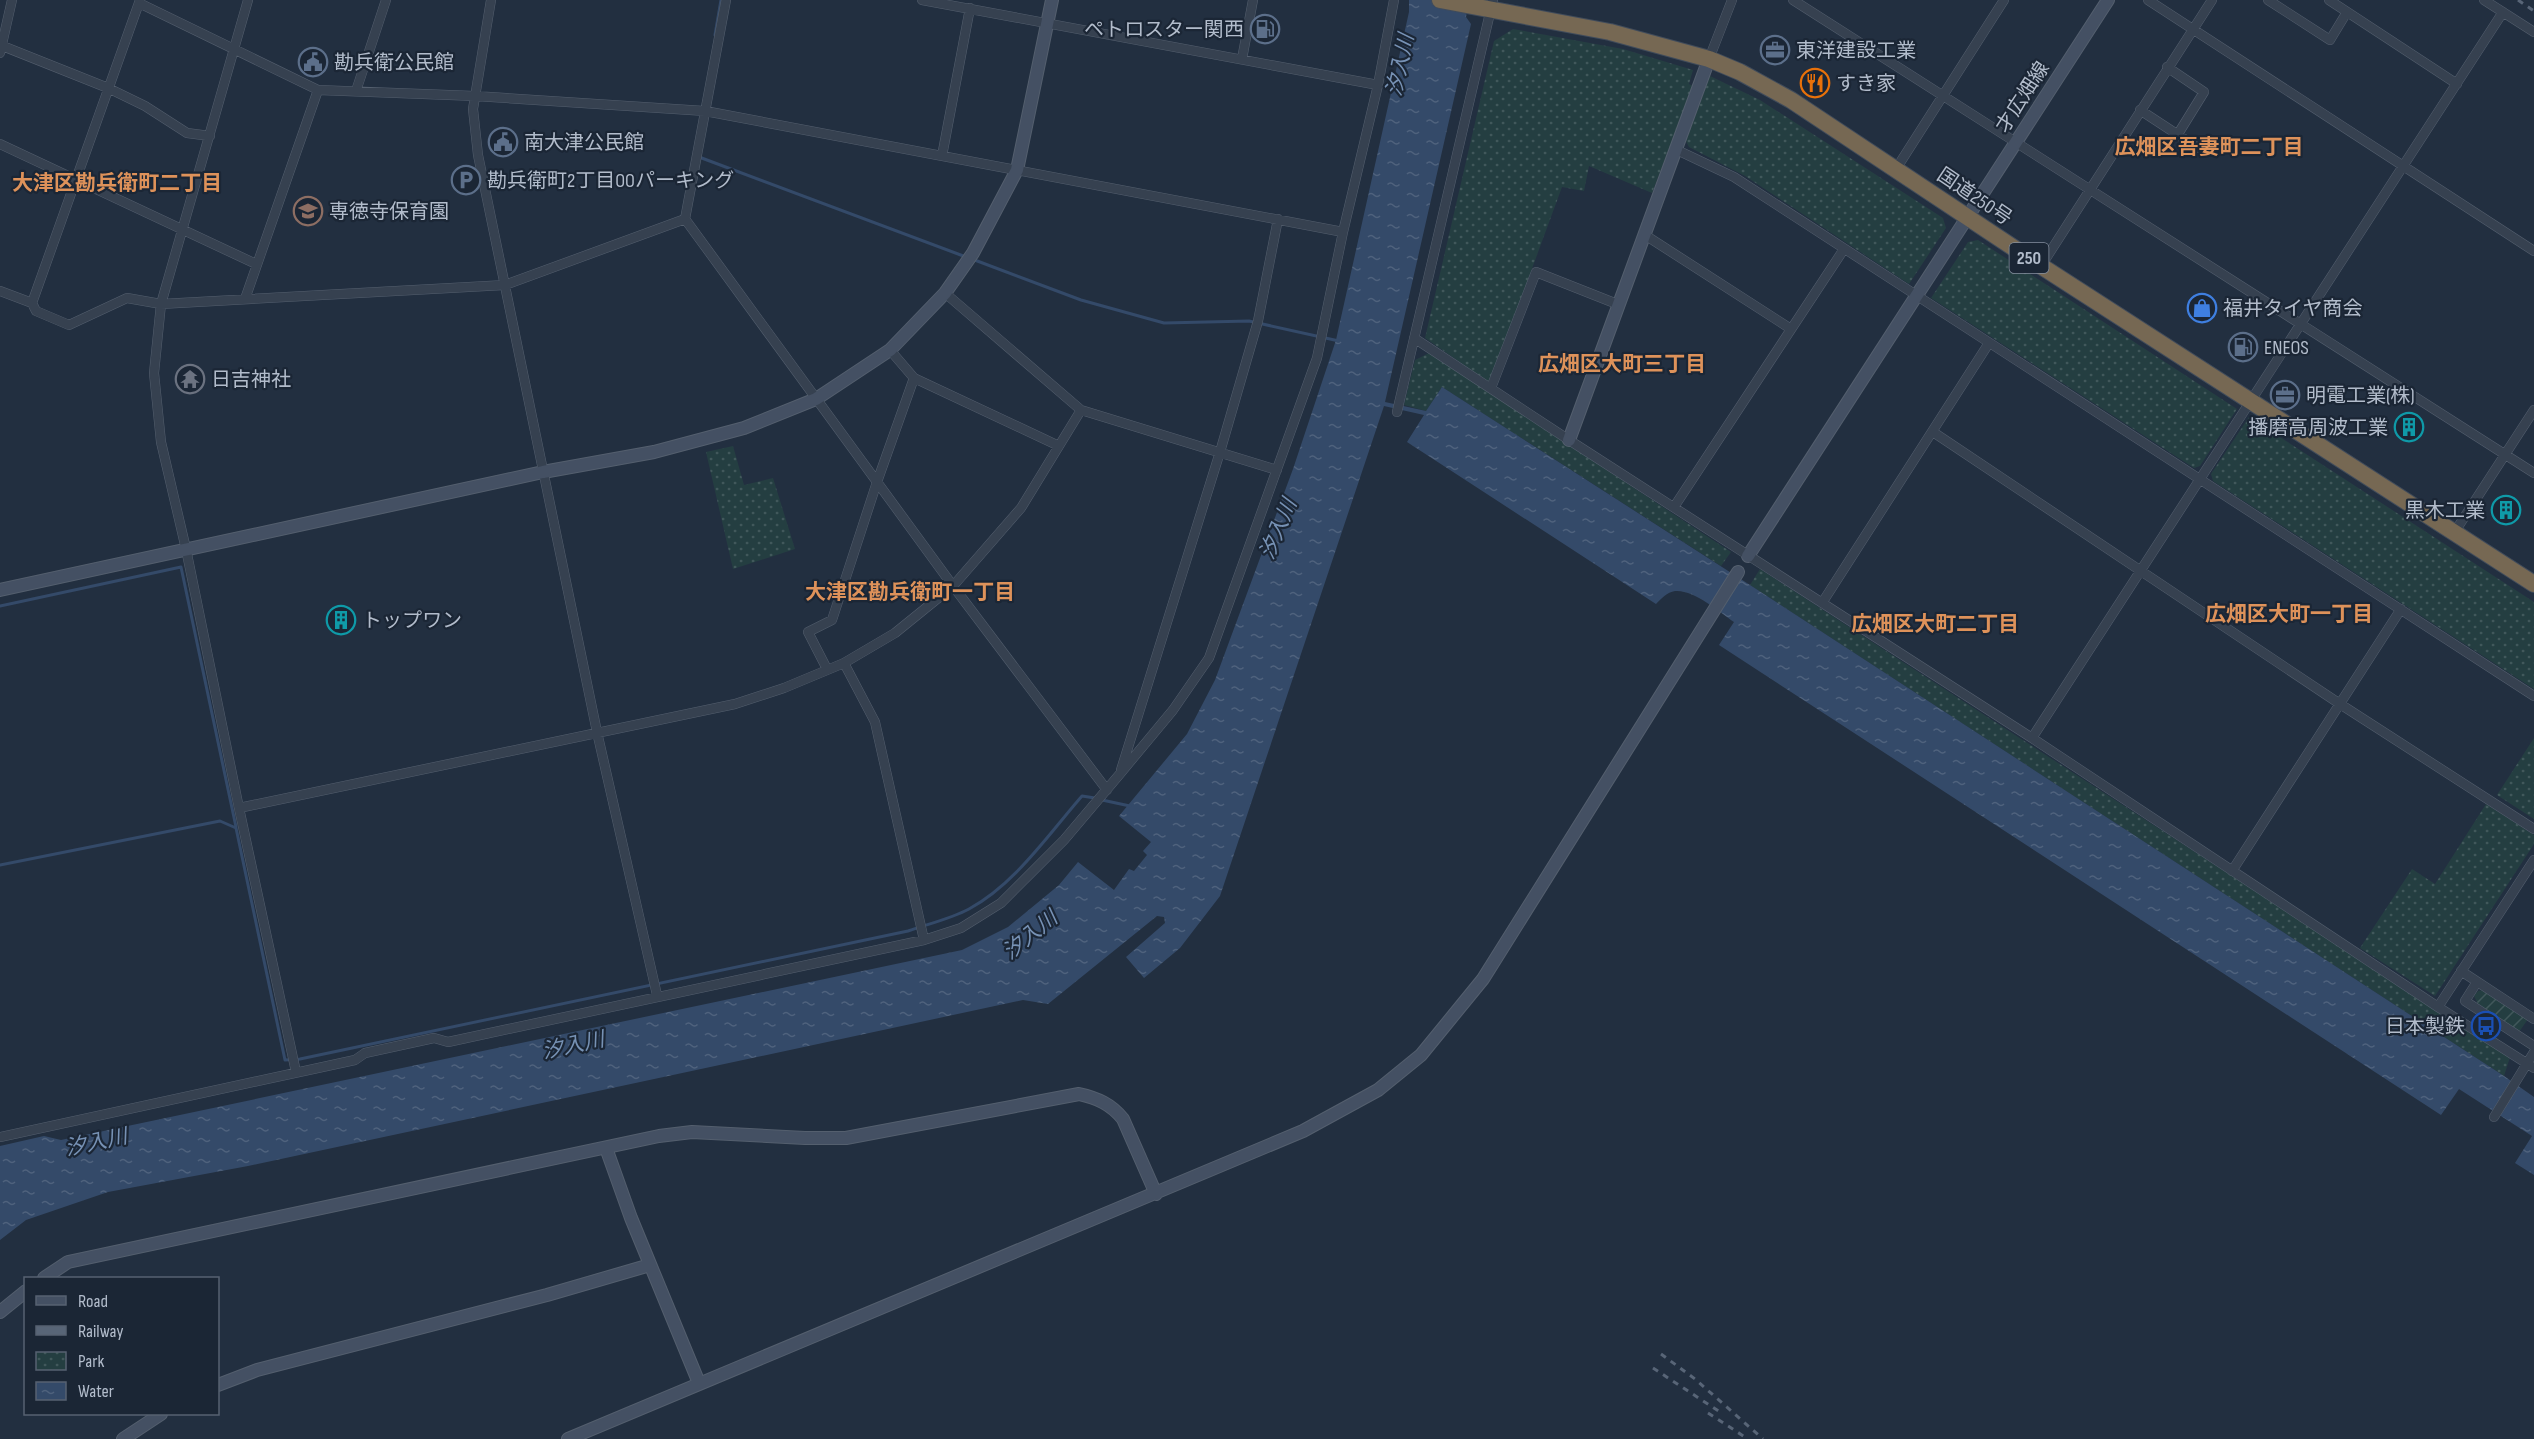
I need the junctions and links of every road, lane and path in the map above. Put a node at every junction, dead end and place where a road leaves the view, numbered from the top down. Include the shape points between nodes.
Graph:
1 (12, 0) edge
2 (248, 0) edge
3 (386, 0) edge
4 (491, 0) edge
5 (726, 0) edge
6 (922, 0) edge
7 (1052, 0) edge
8 (1253, 0) edge
9 (1394, 0) edge
10 (1440, 0) edge
11 (1732, 0) edge
12 (1793, 0) edge
13 (2004, 0) edge
14 (2108, 0) edge
15 (2148, 0) edge
16 (2212, 0) edge
17 (2268, 0) edge
18 (2329, 0) edge
19 (2484, 0) edge
20 (140, 2) edge
21 (957, 3) edge
22 (1492, 5) edge
23 (970, 8) junction
24 (2347, 12) junction
25 (2503, 12) junction
26 (1047, 22) junction
27 (2192, 29) junction
28 (2534, 32) edge
29 (1, 48) edge
30 (235, 49) junction
31 (1242, 59) junction
32 (1709, 59) junction
33 (2167, 67) junction
34 (2457, 84) junction
35 (1378, 85) junction
36 (108, 88) junction
37 (318, 90) junction
38 (356, 91) junction
39 (1942, 95) junction
40 (475, 96) junction
41 (2139, 110) junction
42 (705, 111) junction
43 (2178, 134) junction
44 (210, 136) junction
45 (2016, 142) junction
46 (0, 144) edge
47 (2198, 148) dead end
48 (1677, 150) junction
49 (942, 156) junction
50 (2403, 166) junction
51 (1017, 170) junction
52 (1896, 170) junction
53 (77, 180) junction
54 (2089, 189) junction
55 (1968, 216) junction
56 (685, 219) junction
57 (1278, 219) junction
58 (182, 229) junction
59 (1343, 232) junction
60 (1645, 235) junction
61 (1844, 249) junction
62 (2534, 250) edge
63 (256, 264) junction
64 (2041, 266) junction
65 (505, 285) junction
66 (0, 291) edge
67 (945, 293) junction
68 (1916, 297) junction
69 (245, 299) junction
70 (32, 303) junction
71 (161, 304) junction
72 (1617, 304) junction
73 (2301, 324) junction
74 (1791, 329) junction
75 (1414, 338) junction
76 (1989, 343) junction
77 (890, 350) junction
78 (914, 378) junction
79 (1491, 388) junction
80 (816, 399) junction
81 (2251, 400) junction
82 (1398, 408) dead end
83 (1081, 410) junction
84 (2534, 410) edge
85 (1933, 432) junction
86 (1569, 440) junction
87 (1059, 446) junction
88 (1220, 452) junction
89 (2504, 454) junction
90 (1277, 470) junction
91 (543, 472) junction
92 (2534, 473) edge
93 (2200, 479) junction
94 (877, 482) junction
95 (1674, 507) junction
96 (2454, 532) junction
97 (186, 549) junction
98 (1748, 556) junction
99 (2140, 571) junction
100 (1738, 572) joint
101 (2534, 584) edge
102 (953, 586) junction
103 (0, 590) edge
104 (1822, 603) junction
105 (2400, 609) junction
106 (844, 663) junction
107 (827, 669) junction
108 (2534, 696) edge
109 (2340, 704) junction
110 (597, 732) junction
111 (2032, 738) junction
112 (1119, 775) junction
113 (1107, 790) junction
114 (239, 808) junction
115 (2534, 829) edge
116 (2534, 860) edge
117 (2232, 871) junction
118 (924, 939) junction
119 (2461, 971) junction
120 (2477, 982) junction
121 (657, 995) junction
122 (2438, 1007) junction
123 (2534, 1019) edge
124 (2534, 1046) edge
125 (2534, 1052) edge
126 (2530, 1066) edge
127 (296, 1072) junction
128 (2494, 1117) dead end
129 (0, 1137) edge
130 (606, 1148) junction
131 (1156, 1194) junction
132 (651, 1266) junction
133 (46, 1277) edge
134 (24, 1293) edge
135 (0, 1312) edge
136 (699, 1383) junction
137 (219, 1385) edge
138 (158, 1415) edge
139 (123, 1439) edge
140 (568, 1439) edge

1 - 29 street
2 - 30 street
3 - 38 street
4 - 40 street
5 - 42 street
6 - 21 street
7 - 26 street
8 - 31 street
9 - 35 street
10 - 22 highway, 国道250号 / 250
11 - 32 street
12 - 39 street
13 - 39 street
14 - 45 street, 才広畑線
15 - 27 street
16 - 27 street
17 - 24 street via 2330,40
18 - 24 street
19 - 25 street
20 - 30 street
20 - 36 street
21 - 23 street
22 - 32 highway, 国道250号 / 250
22 - 75 street
23 - 26 street
23 - 49 street
24 - 34 street
25 - 28 street
25 - 34 street
26 - 31 street
26 - 51 street
27 - 33 street
27 - 50 street
29 - 36 street
30 - 37 street
30 - 44 street
31 - 35 street
32 - 48 street
32 - 52 highway, 国道250号 / 250 via 1791,100
33 - 41 street
33 - 43 street via 2204,92
34 - 50 street
35 - 59 street
36 - 44 street via 187,133
36 - 53 street
37 - 38 street
37 - 63 street
38 - 40 street
39 - 45 street
39 - 52 street
40 - 42 street
40 - 65 street via 478,154
41 - 43 street
41 - 54 street
42 - 49 street
42 - 56 street
43 - 47 street
44 - 58 street
45 - 54 street
45 - 55 street, 才広畑線
46 - 53 street
48 - 60 street
48 - 61 street via 1734,177
49 - 51 street
50 - 62 street
50 - 73 street
51 - 57 street
51 - 67 street via 973,254
52 - 55 highway, 国道250号 / 250
53 - 58 street
53 - 70 street
54 - 64 street
54 - 73 street
55 - 64 highway, 国道250号 / 250
55 - 68 street, 才広畑線
56 - 65 street
56 - 80 street
57 - 59 street
57 - 88 street via 1258,321
58 - 63 street
58 - 71 street
59 - 90 street via 1317,358
60 - 72 street
60 - 74 street
61 - 68 street
61 - 74 street
63 - 69 street
64 - 81 highway, 国道250号 / 250
65 - 69 street
65 - 91 street
66 - 70 street
67 - 77 street
67 - 83 street
68 - 76 street
68 - 98 street, 才広畑線
69 - 71 street
70 - 71 street via 36,311 69,325 127,298
71 - 97 street via 154,373 161,442
72 - 79 street via 1536,272
72 - 86 street
73 - 81 street
73 - 89 street
74 - 95 street
75 - 79 street
75 - 82 street
76 - 85 street
76 - 93 street
77 - 78 street
77 - 80 street
78 - 87 street
78 - 94 street
79 - 86 street
80 - 91 street via 722,434 654,452
80 - 94 street
81 - 93 street
81 - 96 highway, 国道250号 / 250
83 - 87 street
83 - 88 street
84 - 89 street
85 - 99 street
85 - 104 street
86 - 95 street
87 - 102 street via 1021,508
88 - 90 street
88 - 112 street
89 - 92 street
89 - 96 street
90 - 112 street via 1209,658 1173,710
91 - 97 street
91 - 110 street
93 - 99 street
93 - 105 street
94 - 102 street
94 - 107 street via 832,620 808,632
95 - 98 street
96 - 101 highway, 国道250号 / 250
97 - 103 street
97 - 114 street
98 - 100 street
98 - 104 street
99 - 109 street
99 - 111 street
100 - 131 street via 1484,979 1421,1055 1378,1090 1312,1126
102 - 106 street via 895,633
102 - 113 street
104 - 111 street
105 - 108 street
105 - 109 street
106 - 107 street
106 - 118 street via 875,722
107 - 110 street via 735,704
109 - 115 street
109 - 117 street
110 - 114 street
110 - 121 street
111 - 117 street
112 - 113 street
113 - 118 street via 1001,903 961,928
114 - 127 street
116 - 119 street
117 - 122 street
118 - 121 street
119 - 120 street
119 - 122 street
120 - 123 street
120 - 124 street via 2465,1001
121 - 127 street via 448,1042 434,1038
122 - 126 street
125 - 126 street
126 - 128 street via 2517,1079
127 - 129 street
130 - 131 street via 692,1132 846,1138 1079,1094 1096,1098 1123,1119
130 - 132 street
130 - 133 street via 69,1262
131 - 136 street
132 - 136 street
132 - 137 street via 268,1367
134 - 135 street
136 - 140 street
138 - 139 street

